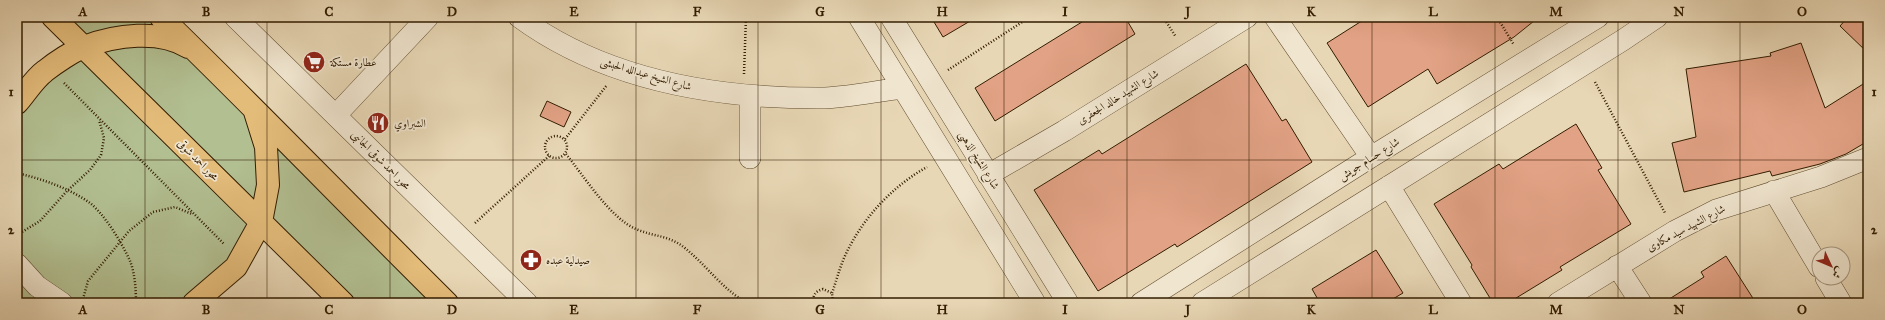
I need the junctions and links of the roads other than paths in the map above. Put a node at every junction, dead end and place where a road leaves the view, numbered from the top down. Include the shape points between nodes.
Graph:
1 (53, 17) edge
2 (161, 17) edge
3 (235, 17) edge
4 (428, 17) edge
5 (519, 17) edge
6 (859, 17) edge
7 (890, 17) edge
8 (1247, 17) edge
9 (1275, 17) edge
10 (1598, 17) edge
11 (1657, 17) edge
12 (83, 47) junction
13 (198, 53) junction
14 (233, 86) junction
15 (903, 88) junction
16 (747, 96) junction
17 (17, 103) edge
18 (336, 115) junction
19 (1371, 157) junction
20 (750, 158) dead end
21 (1868, 158) edge
22 (988, 174) junction
23 (1389, 186) junction
24 (1774, 191) junction
25 (260, 222) junction
26 (1811, 253) edge
27 (17, 264) edge
28 (1617, 266) junction
29 (1831, 286) edge
30 (62, 303) edge
31 (194, 303) edge
32 (343, 303) edge
33 (447, 303) edge
34 (527, 303) edge
35 (1035, 303) edge
36 (1068, 303) edge
37 (1141, 303) edge
38 (1202, 303) edge
39 (1461, 303) edge
40 (1558, 303) edge
41 (1641, 303) edge
42 (1841, 303) edge

1 - 12 main road, محور احمد شوقى
2 - 13 main road
3 - 18 street, محور احمد شوقى الجانبى
4 - 18 street
5 - 16 street, شارع الشيخ عبدالله الحبشى via 576,52 618,68 680,86
6 - 15 street
7 - 22 street, شارع الشيخ الذهبى
8 - 22 street, شارع الشهيد خالد الجعفرى via 1064,131
9 - 19 street
10 - 19 street, شارع حسام جويش
11 - 23 street
12 - 13 main road via 115,38 147,36 179,41
12 - 17 main road via 44,71
12 - 25 main road, محور احمد شوقى
13 - 14 main road
14 - 25 main road via 255,111 266,147 268,185
14 - 33 main road
15 - 16 street, شارع الشيخ عبدالله الحبشى via 826,98
15 - 35 street
16 - 20 street
18 - 34 street, محور احمد شوقى الجانبى
19 - 37 street, شارع حسام جويش
21 - 24 street, شارع الشهيد سيد مكاوى via 1821,177
22 - 36 street, شارع الشيخ الذهبى
23 - 38 street
23 - 39 street
24 - 26 street
24 - 28 street, شارع الشهيد سيد مكاوى via 1716,210
25 - 31 main road via 236,267
25 - 32 main road, محور احمد شوقى
27 - 30 street via 37,286
28 - 40 street, شارع الشهيد سيد مكاوى
28 - 41 street
29 - 42 street

